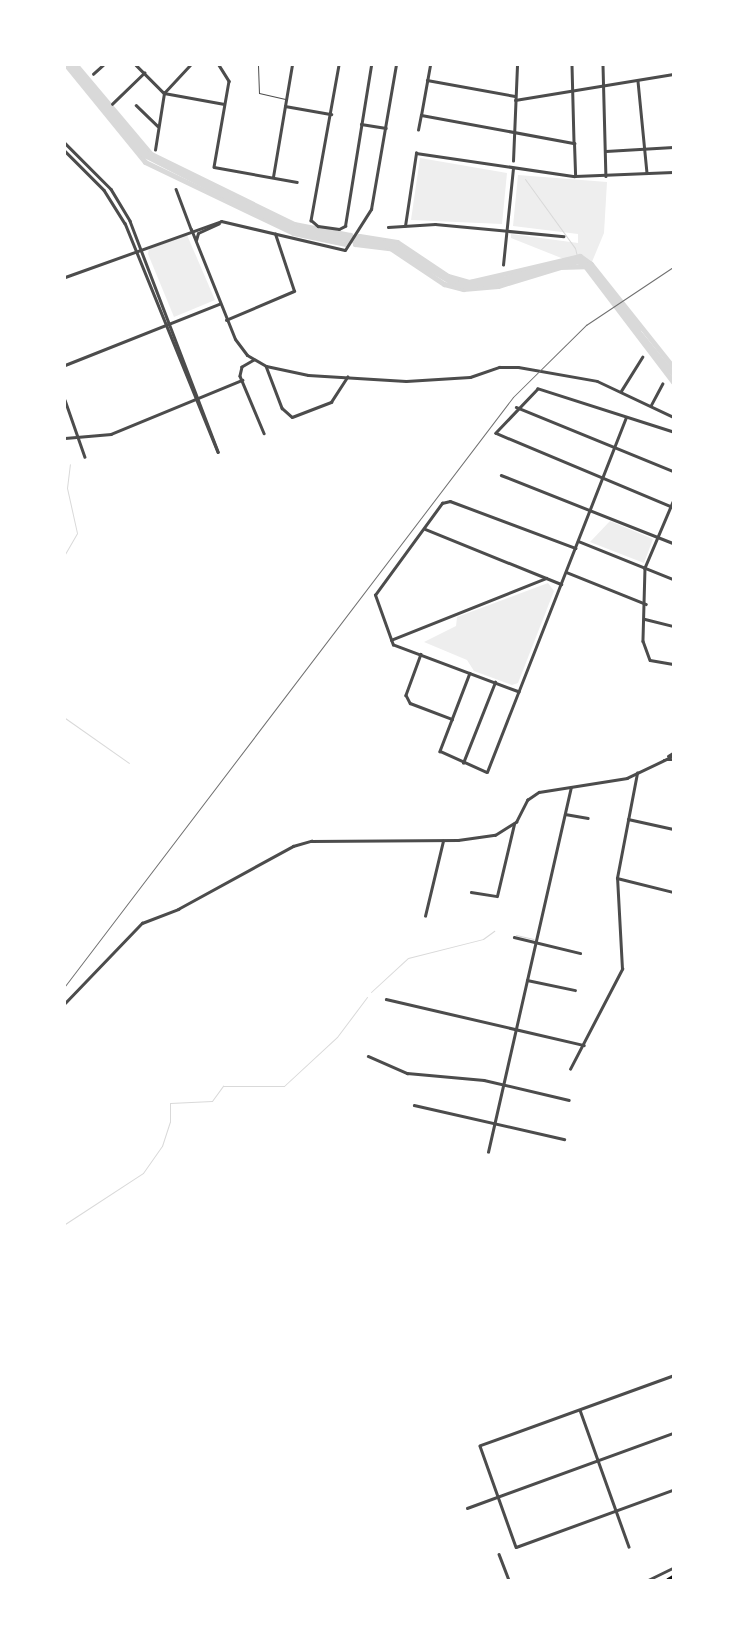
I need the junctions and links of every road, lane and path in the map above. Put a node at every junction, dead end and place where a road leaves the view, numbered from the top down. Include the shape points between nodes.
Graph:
1 (103, 65) edge
2 (136, 65) edge
3 (190, 65) edge
4 (219, 65) edge
5 (258, 65) edge
6 (292, 65) edge
7 (339, 65) edge
8 (371, 65) edge
9 (396, 65) edge
10 (430, 65) edge
11 (517, 65) edge
12 (572, 65) edge
13 (604, 65) edge
14 (144, 73) junction
15 (93, 74) dead end
16 (673, 74) edge
17 (427, 80) junction
18 (638, 80) junction
19 (604, 86) junction
20 (573, 90) junction
21 (164, 93) junction
22 (515, 98) junction
23 (286, 99) junction
24 (112, 104) dead end
25 (224, 104) junction
26 (136, 105) dead end
27 (285, 106) junction
28 (331, 114) junction
29 (421, 115) junction
30 (361, 124) junction
31 (158, 126) junction
32 (386, 128) junction
33 (418, 130) dead end
34 (514, 131) junction
35 (65, 143) edge
36 (574, 143) junction
37 (673, 147) edge
38 (645, 149) junction
39 (65, 150) edge
40 (155, 150) dead end
41 (606, 151) junction
42 (513, 161) dead end
43 (513, 169) junction
44 (673, 172) edge
45 (648, 174) junction
46 (574, 176) junction
47 (606, 176) junction
48 (272, 177) junction
49 (297, 182) dead end
50 (176, 189) dead end
51 (221, 221) junction
52 (405, 226) junction
53 (388, 228) dead end
54 (191, 229) junction
55 (506, 231) junction
56 (275, 233) junction
57 (562, 236) dead end
58 (196, 241) junction
59 (142, 247) junction
60 (138, 249) junction
61 (503, 265) dead end
62 (65, 277) edge
63 (219, 304) junction
64 (226, 320) junction
65 (172, 323) junction
66 (166, 325) junction
67 (642, 357) dead end
68 (254, 360) junction
69 (65, 365) edge
70 (266, 366) junction
71 (347, 377) junction
72 (242, 380) junction
73 (662, 384) dead end
74 (621, 391) junction
75 (200, 396) junction
76 (195, 398) junction
77 (65, 400) edge
78 (651, 405) junction
79 (516, 407) junction
80 (673, 416) edge
81 (626, 418) junction
82 (673, 432) edge
83 (264, 433) dead end
84 (65, 438) edge
85 (79, 440) junction
86 (614, 448) junction
87 (85, 457) dead end
88 (673, 471) edge
89 (501, 475) dead end
90 (602, 479) junction
91 (673, 502) edge
92 (672, 507) edge
93 (590, 510) junction
94 (425, 529) junction
95 (658, 537) junction
96 (578, 541) junction
97 (673, 543) edge
98 (576, 548) junction
99 (645, 568) junction
100 (566, 572) junction
101 (546, 578) junction
102 (673, 579) edge
103 (561, 584) junction
104 (646, 604) junction
105 (645, 619) junction
106 (673, 626) edge
107 (391, 640) junction
108 (421, 654) junction
109 (673, 664) edge
110 (470, 673) junction
111 (495, 682) junction
112 (519, 692) junction
113 (452, 719) junction
114 (673, 754) edge
115 (663, 760) junction
116 (673, 760) edge
117 (464, 764) junction
118 (637, 773) junction
119 (571, 788) junction
120 (565, 814) junction
121 (588, 818) dead end
122 (628, 819) junction
123 (513, 824) junction
124 (673, 829) edge
125 (443, 841) junction
126 (617, 878) junction
127 (471, 892) dead end
128 (673, 892) edge
129 (426, 916) dead end
130 (514, 937) dead end
131 (536, 942) junction
132 (580, 953) dead end
133 (527, 980) junction
134 (575, 990) dead end
135 (386, 999) dead end
136 (65, 1002) edge
137 (516, 1029) junction
138 (584, 1044) junction
139 (368, 1056) dead end
140 (570, 1069) dead end
141 (503, 1084) junction
142 (569, 1100) dead end
143 (414, 1105) dead end
144 (494, 1124) junction
145 (564, 1139) dead end
146 (488, 1152) dead end
147 (673, 1376) edge
148 (580, 1410) junction
149 (673, 1433) edge
150 (598, 1460) junction
151 (673, 1490) edge
152 (498, 1497) junction
153 (467, 1508) dead end
154 (616, 1510) junction
155 (629, 1547) dead end
156 (499, 1554) dead end
157 (673, 1568) edge
158 (673, 1577) edge
159 (510, 1580) edge
160 (648, 1580) edge
161 (668, 1580) edge

1 - 15 street
2 - 14 street
3 - 21 street
4 - 25 street via 228,77
5 - 23 lane via 259,94
6 - 23 street
7 - 28 street
8 - 30 street
9 - 32 street
10 - 17 street
11 - 22 street
12 - 20 street
13 - 19 street
14 - 21 street
14 - 24 street
16 - 18 street
17 - 22 street
17 - 29 street
18 - 19 street
18 - 38 street
19 - 20 street
19 - 41 street
20 - 22 street
20 - 36 street
21 - 25 street
21 - 31 street
22 - 34 street
23 - 27 street
25 - 48 street via 214,167
26 - 31 street
27 - 28 street
27 - 48 street
28 - 30 street via 313,224 345,226
29 - 33 street
29 - 34 street
30 - 32 street
31 - 40 street
32 - 56 street via 371,209 350,246 336,250
34 - 36 street
34 - 42 street
35 - 59 street via 111,189
36 - 46 street
37 - 38 street
38 - 41 street
38 - 45 street
39 - 60 street via 104,190
41 - 47 street
43 - 46 street
43 - 52 street via 416,153
43 - 55 street
44 - 45 street
45 - 47 street
46 - 47 street
48 - 49 street
50 - 54 street
51 - 54 street
51 - 56 street
51 - 58 street via 198,233
52 - 53 street
52 - 55 street via 435,224
54 - 58 street
54 - 59 street
55 - 57 street
55 - 61 street
56 - 64 street via 294,291
58 - 63 street
59 - 60 street
59 - 65 street
60 - 62 street
60 - 66 street
63 - 64 street
63 - 65 street
64 - 68 street via 240,346
65 - 66 street
65 - 75 street
66 - 69 street
66 - 76 street
67 - 74 street
68 - 70 street
68 - 72 street via 242,367
70 - 71 street
70 - 71 street via 282,408 292,417 331,402
71 - 74 street via 418,381 470,377 504,366 587,378
72 - 75 street
72 - 83 street
73 - 78 street
74 - 78 street
75 - 76 street
75 - 76 street via 219,452 214,450
76 - 85 street via 111,434
77 - 85 street
78 - 80 street
79 - 81 street via 534,389
79 - 86 street
79 - 90 street via 499,427 500,438
81 - 82 street
81 - 86 street
84 - 85 street
85 - 87 street
86 - 88 street
86 - 90 street
89 - 93 street
90 - 92 street
90 - 93 street
91 - 92 street
92 - 95 street
93 - 95 street
93 - 96 street
94 - 98 street via 442,503 450,501
94 - 101 street
94 - 107 street via 375,594
95 - 97 street
95 - 99 street
96 - 98 street
96 - 99 street
98 - 100 street
99 - 102 street
99 - 104 street
100 - 103 street
100 - 104 street
101 - 103 street
101 - 107 street
103 - 112 street
104 - 105 street
105 - 106 street
105 - 109 street via 643,641 650,660
107 - 108 street via 393,645
108 - 110 street
108 - 113 street via 406,695 410,703
110 - 111 street
110 - 113 street
111 - 112 street
111 - 117 street
112 - 117 street via 487,772
113 - 117 street via 441,754
114 - 115 street
115 - 116 street
115 - 118 street
118 - 119 street via 612,782
118 - 122 street
119 - 120 street
119 - 123 street via 534,795
120 - 121 street
120 - 131 street
122 - 124 street
122 - 126 street
123 - 125 street via 495,835
123 - 127 street via 497,896
125 - 129 street
125 - 136 street via 311,841 292,846 178,909 142,923
126 - 128 street
126 - 138 street via 622,969
130 - 131 street
131 - 132 street
131 - 133 street
133 - 134 street
133 - 137 street
135 - 137 street
137 - 138 street
137 - 141 street
138 - 140 street
139 - 141 street via 407,1073
141 - 142 street
141 - 144 street
143 - 144 street
144 - 145 street
144 - 146 street
147 - 148 street
148 - 150 street
148 - 152 street via 480,1446
149 - 150 street
150 - 152 street
150 - 154 street
151 - 154 street
152 - 153 street
152 - 154 street via 516,1547
154 - 155 street
156 - 159 street
157 - 160 street
158 - 161 highway

